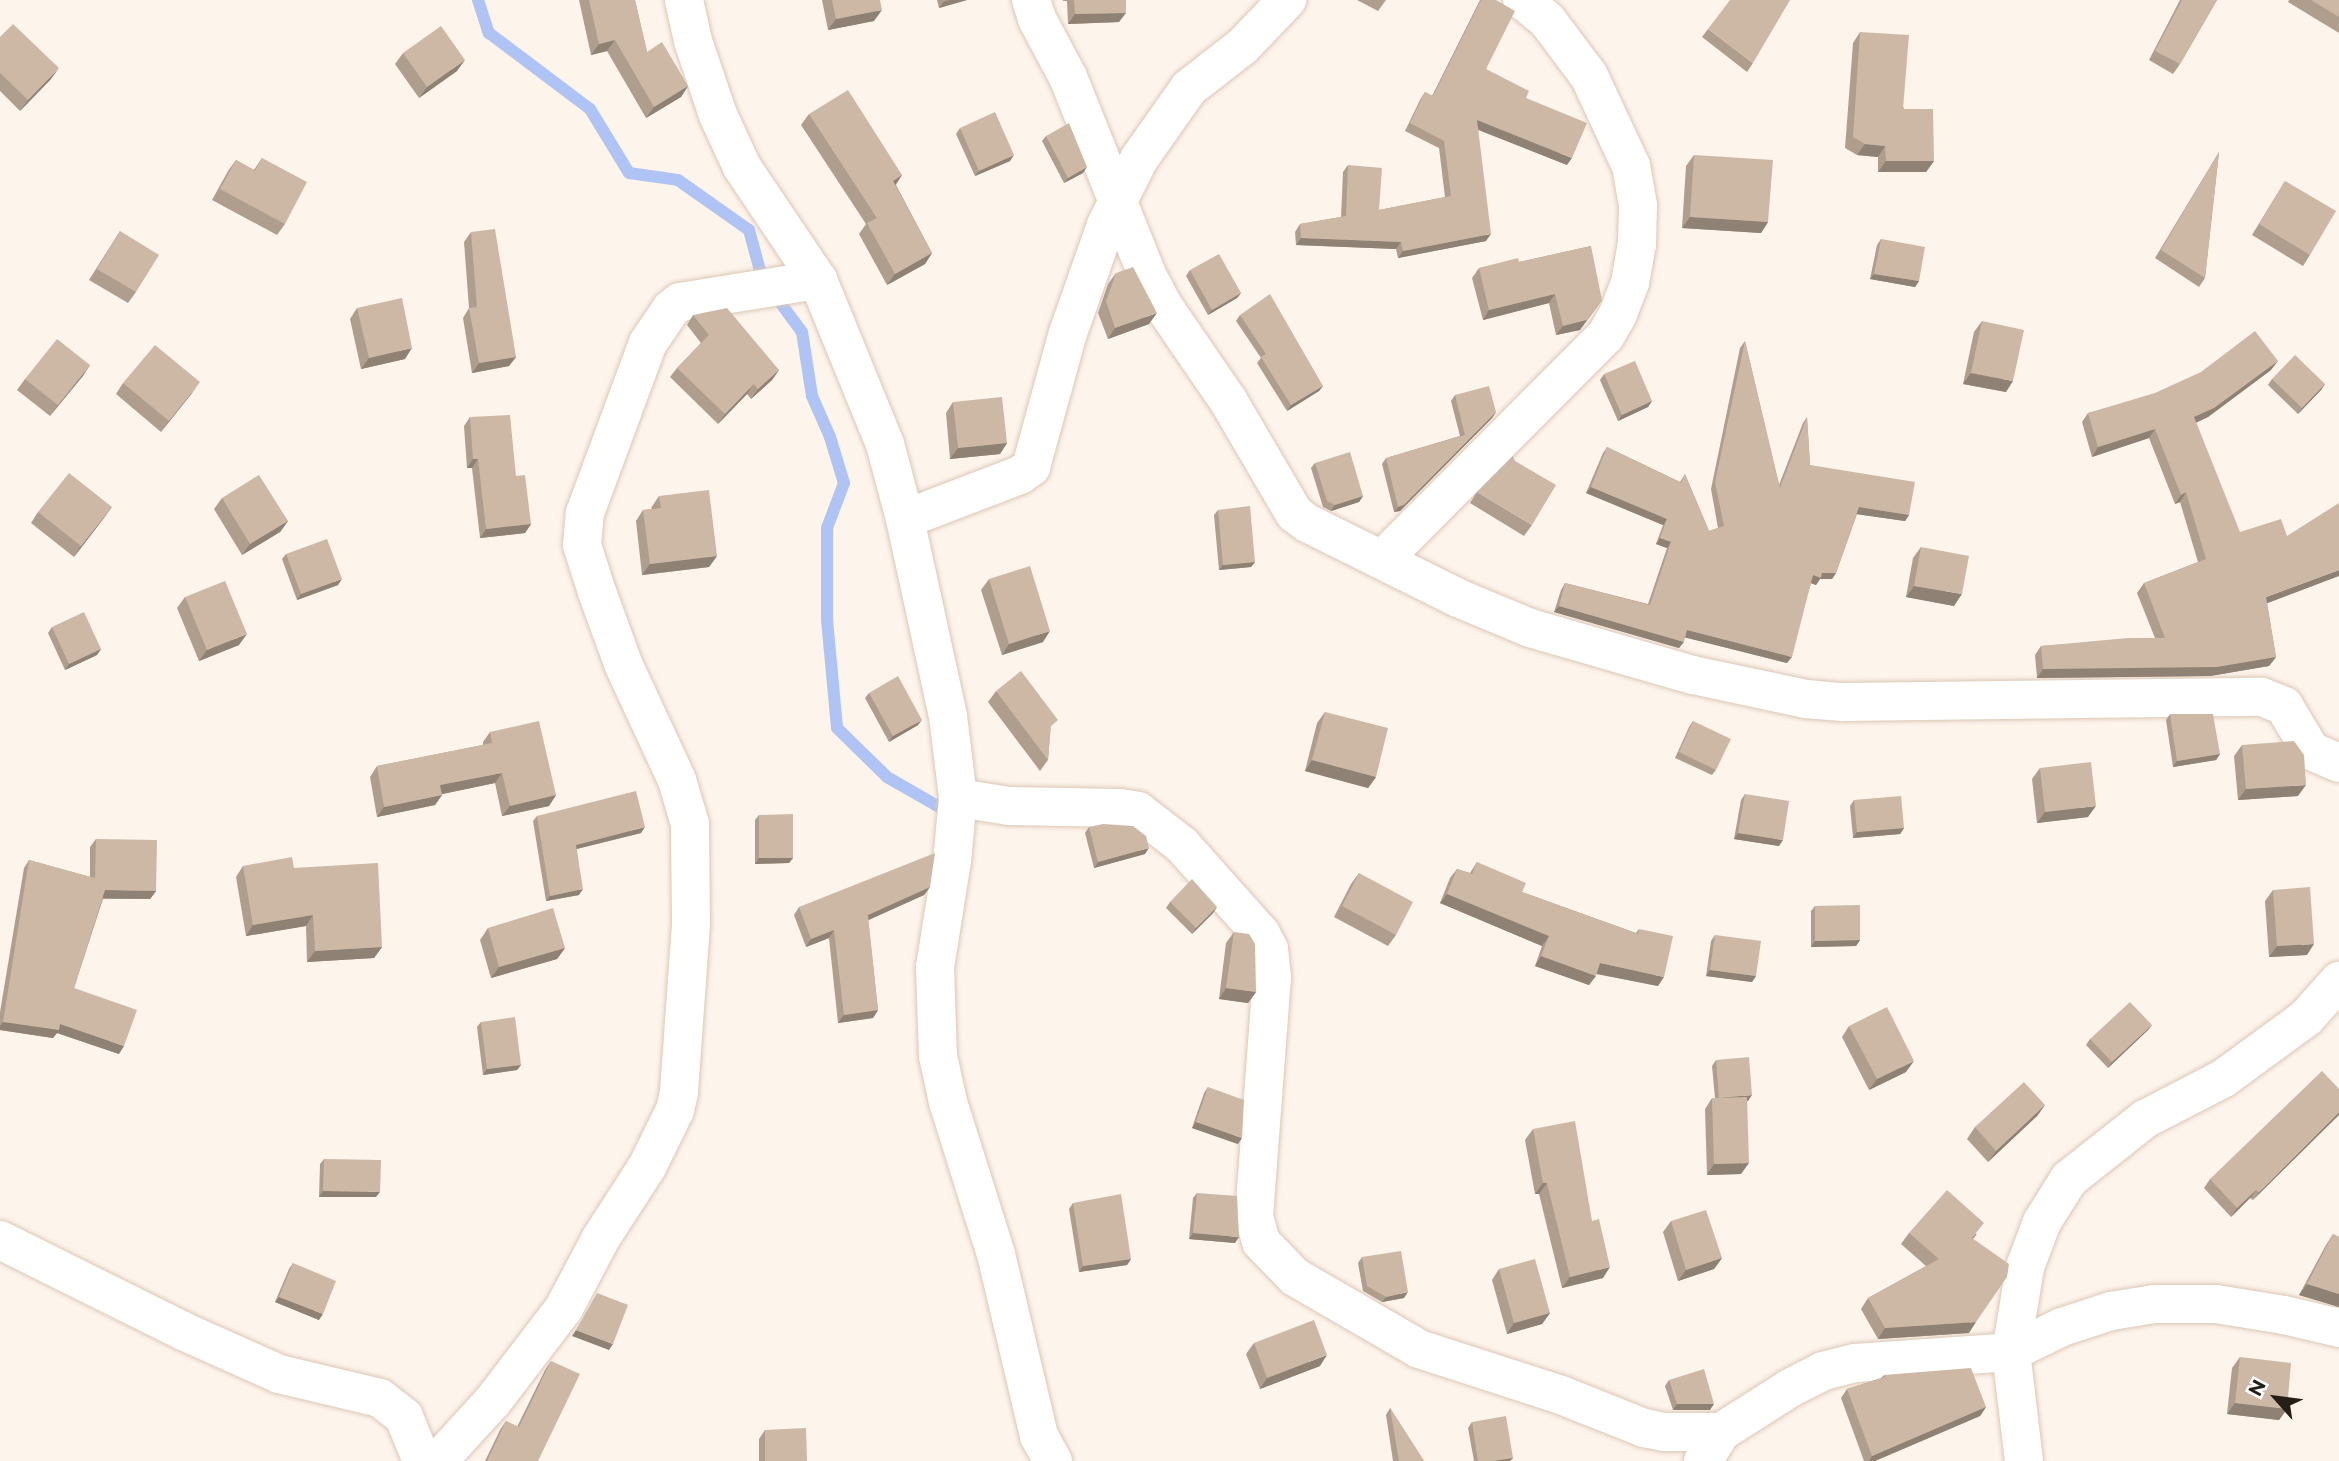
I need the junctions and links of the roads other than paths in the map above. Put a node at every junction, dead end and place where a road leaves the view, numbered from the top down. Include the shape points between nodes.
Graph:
1 (684, 0) edge
2 (1031, 0) edge
3 (1287, 0) edge
4 (1522, 0) edge
5 (1119, 201) junction
6 (818, 280) junction
7 (905, 519) junction
8 (1382, 561) junction
9 (2339, 763) edge
10 (958, 798) junction
11 (2339, 981) edge
12 (0, 1240) edge
13 (2339, 1328) edge
14 (2011, 1352) junction
15 (1712, 1446) edge
16 (422, 1461) edge
17 (438, 1461) edge
18 (1053, 1461) edge
19 (2024, 1461) edge

1 - 6 street via 718,115 742,167
2 - 5 street
3 - 5 street via 1242,46 1189,88 1139,159
4 - 8 street via 1547,20 1589,76 1632,166 1638,205 1630,283 1605,335
5 - 7 street via 1068,333 1031,467
5 - 8 street via 1164,307 1230,402 1294,513
6 - 7 street via 884,444
6 - 17 street via 680,302 671,309 648,343 585,513 582,545 597,592 624,666 677,780 690,824 691,924 679,1092 656,1149 570,1298 493,1401
7 - 10 street via 948,716
8 - 9 street via 1458,598 1559,638 1693,675 1806,699 1935,702 2262,697 2284,706 2311,751
10 - 15 street via 1009,806 1138,811 1182,845 1261,934 1269,949 1272,976 1254,1217 1261,1242 1295,1277 1419,1349 1561,1395 1644,1428
10 - 18 street via 935,967 938,1056 996,1254 1039,1436
11 - 14 street via 2306,1018 2224,1077 2145,1119 2069,1179 2042,1222 2025,1267
12 - 16 street via 279,1374 380,1398 404,1417
13 - 14 street via 2216,1304 2154,1304 2111,1311 2062,1327
14 - 15 street via 1823,1371 1790,1388
14 - 19 street

